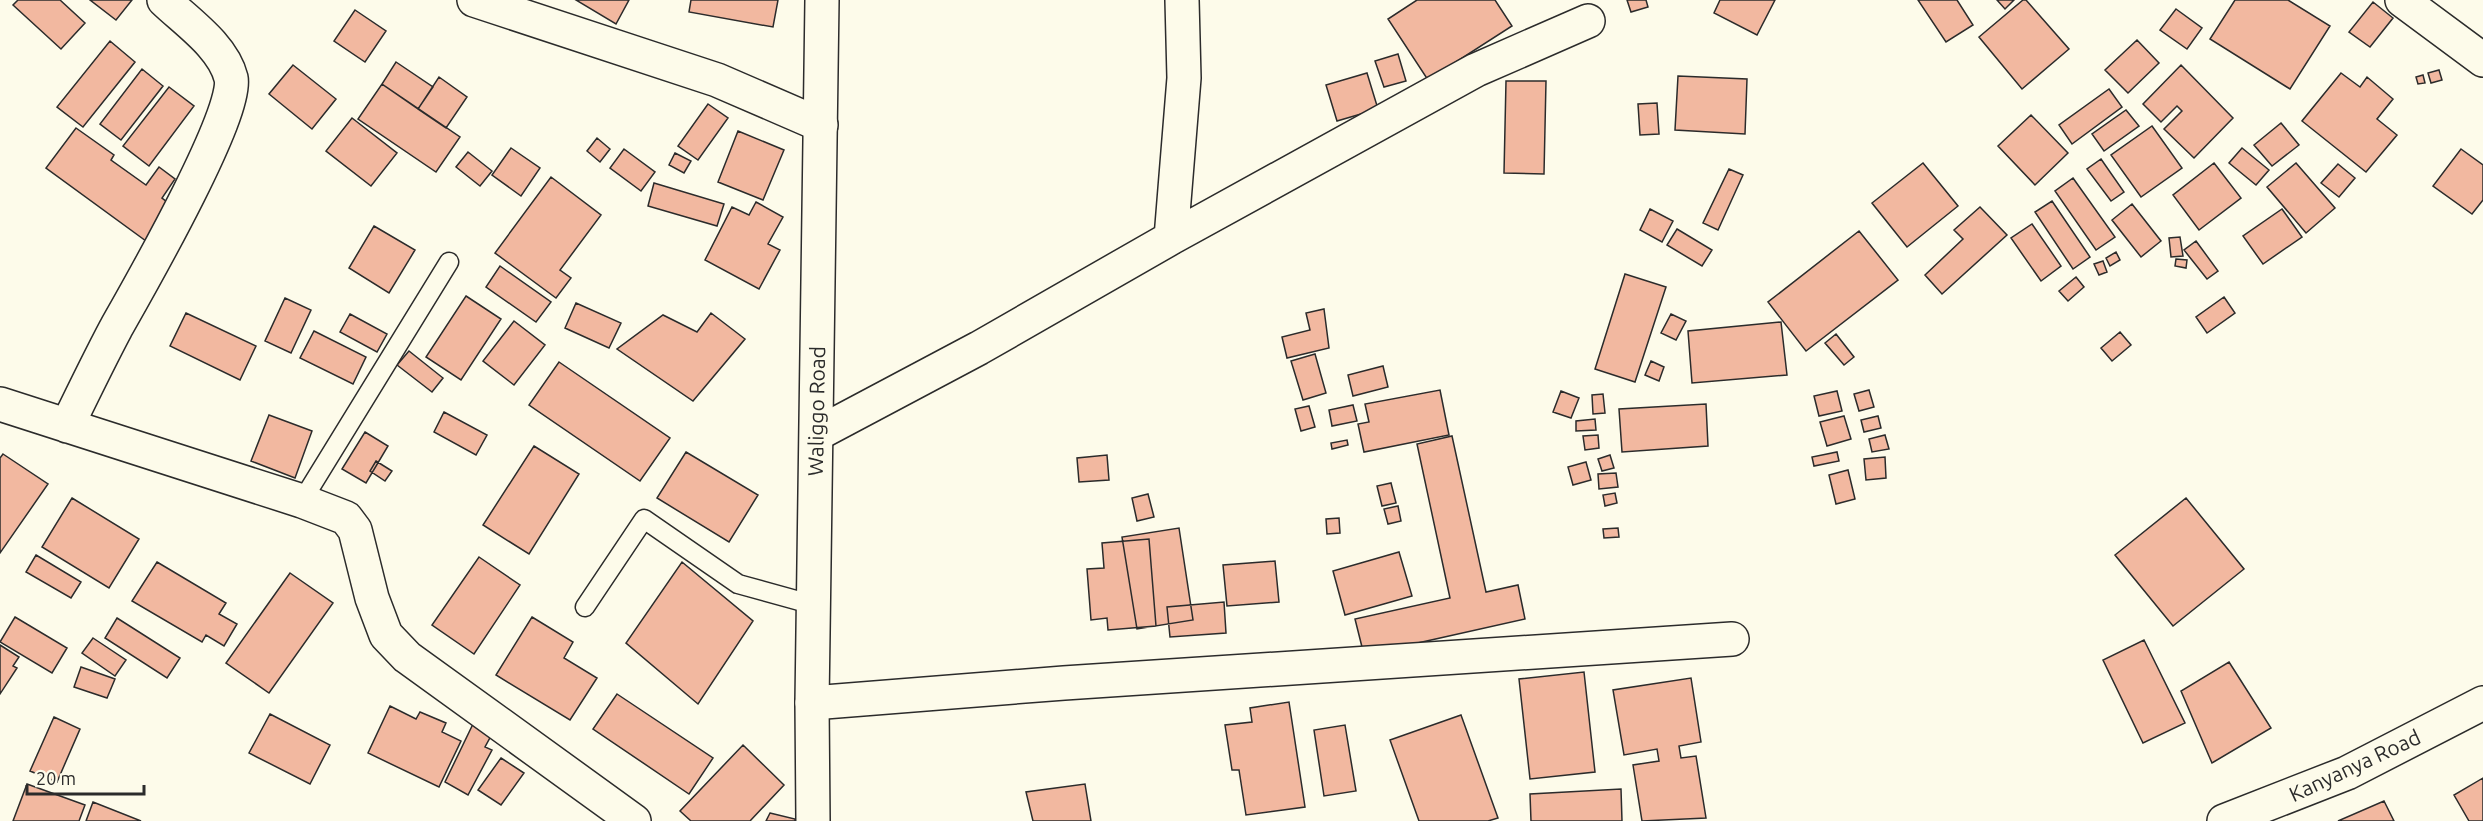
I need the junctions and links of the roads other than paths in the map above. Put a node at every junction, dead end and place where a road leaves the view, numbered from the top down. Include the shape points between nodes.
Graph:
1 (164, 0) edge
2 (474, 0) edge
3 (822, 0) edge
4 (1182, 0) edge
5 (2402, 0) edge
6 (1588, 21) dead end
7 (2483, 60) edge
8 (821, 124) junction
9 (1171, 238) junction
10 (449, 262) dead end
11 (0, 404) edge
12 (67, 426) junction
13 (817, 435) junction
14 (302, 501) junction
15 (814, 604) junction
16 (585, 607) dead end
17 (1732, 639) dead end
18 (2483, 703) edge
19 (812, 704) junction
20 (634, 821) edge
21 (813, 821) edge
22 (2224, 821) edge

1 - 12 street via 221,55 232,80 228,108 163,246
2 - 8 street via 717,80
3 - 8 street, Waliggo Road
4 - 9 street via 1184,78
5 - 7 street
6 - 9 street via 1476,70
8 - 13 street, Waliggo Road
9 - 13 street
10 - 14 lane
11 - 12 street
12 - 14 street
13 - 15 street, Waliggo Road
14 - 20 street via 346,518 355,530 372,598 386,634 406,657
15 - 16 lane via 738,584 644,519
15 - 19 street, Waliggo Road
17 - 19 street via 1064,682
18 - 22 street, Kanyanya Road via 2347,773
19 - 21 street, Waliggo Road

